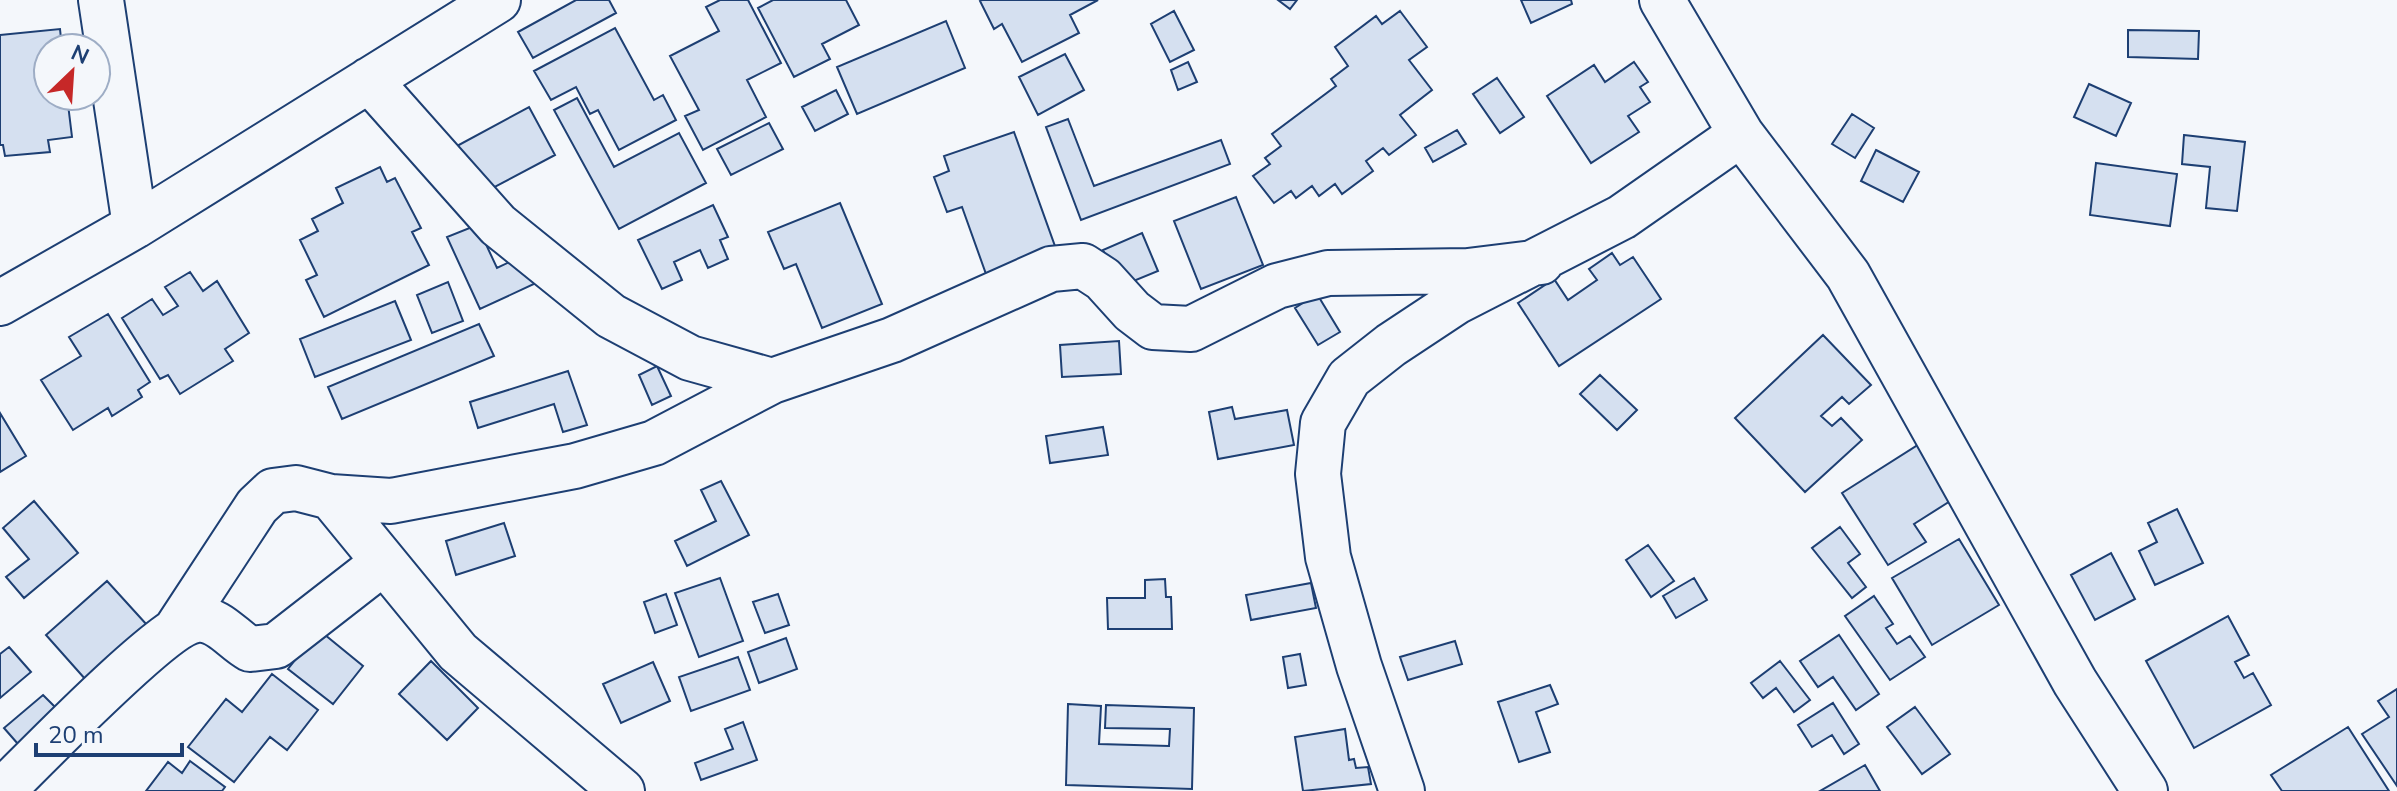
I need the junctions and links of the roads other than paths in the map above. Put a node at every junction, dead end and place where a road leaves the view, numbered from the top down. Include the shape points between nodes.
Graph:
1 (101, 0) edge
2 (498, 0) edge
3 (1662, 0) edge
4 (369, 80) junction
5 (1741, 134) junction
6 (135, 226) junction
7 (1541, 262) junction
8 (0, 303) edge
9 (772, 381) junction
10 (331, 497) junction
11 (384, 562) junction
12 (177, 628) junction
13 (2, 791) edge
14 (622, 791) edge
15 (1402, 791) edge
16 (2145, 791) edge

1 - 6 street
2 - 4 street
3 - 5 street
4 - 6 street
4 - 9 street via 498,225 611,316 690,358
5 - 7 street via 1622,217
5 - 16 street via 1848,275 2075,682
6 - 8 street
7 - 9 street via 1468,271 1328,273 1277,286 1191,329 1153,327 1083,266 1051,269 892,340
7 - 15 street via 1456,302 1391,345 1349,378 1323,423 1318,474 1328,557
9 - 10 street via 654,443 575,466 391,501
10 - 11 street
10 - 12 street via 296,488 273,491 257,506
11 - 12 street via 276,646 250,649 208,621
11 - 14 street via 458,652
12 - 13 street

